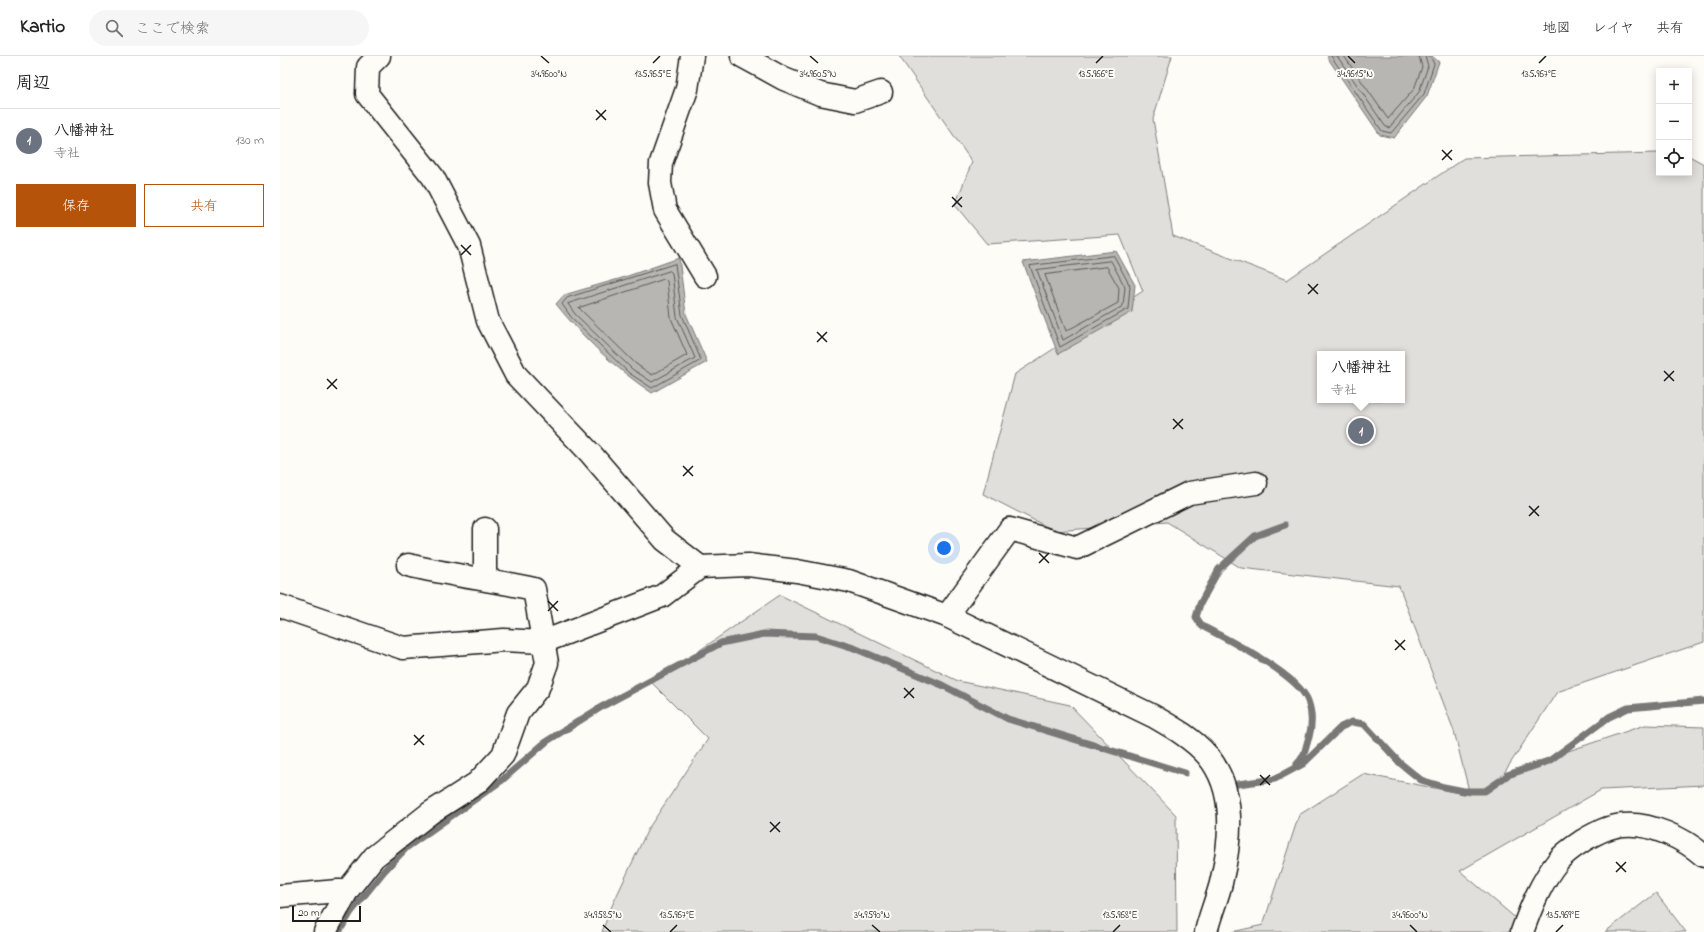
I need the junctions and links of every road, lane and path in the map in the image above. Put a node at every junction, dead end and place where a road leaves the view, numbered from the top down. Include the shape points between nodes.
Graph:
1 (379, 56) edge
2 (692, 56) edge
3 (742, 56) edge
4 (881, 92) dead end
5 (705, 276) dead end
6 (1256, 483) dead end
7 (485, 529) dead end
8 (408, 565) dead end
9 (700, 567) junction
10 (485, 579) junction
11 (280, 606) edge
12 (947, 616) junction
13 (543, 642) junction
14 (1704, 856) edge
15 (347, 891) junction
16 (280, 896) edge
17 (325, 932) edge
18 (1206, 932) edge
19 (1522, 932) edge

1 - 9 street via 368,67 367,94 433,177 469,246 488,321 516,375 591,454 665,540
2 - 5 street via 687,89 661,164 660,183 665,210
3 - 4 street via 784,79 820,94 855,101
6 - 12 street via 1189,493 1077,548 1010,529
7 - 10 street
8 - 10 street
9 - 12 street via 748,565 849,581
9 - 13 street via 662,596
10 - 13 street via 534,589
11 - 13 street via 403,648 504,640
12 - 18 street via 1153,716 1184,734 1207,755 1219,773 1228,802 1230,834 1221,883
13 - 15 street via 547,662 538,688 518,713 503,756 477,783 430,813 374,857
14 - 19 street via 1693,846 1656,828 1624,824 1598,831 1558,860 1542,883
15 - 16 street
15 - 17 street

